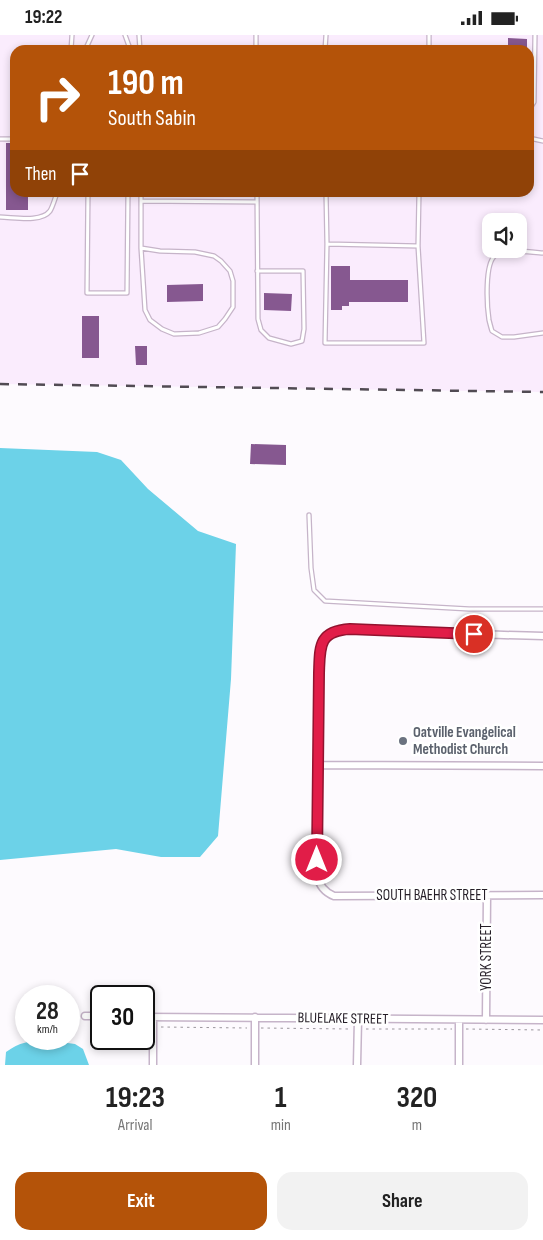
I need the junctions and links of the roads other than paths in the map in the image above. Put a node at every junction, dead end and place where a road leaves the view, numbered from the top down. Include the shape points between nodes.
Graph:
1 (535, 35) edge
2 (534, 102) edge
3 (55, 197) edge
4 (88, 197) edge
5 (128, 197) edge
6 (141, 197) edge
7 (257, 197) edge
8 (326, 197) edge
9 (418, 197) edge
10 (141, 201) junction
11 (257, 202) junction
12 (0, 217) edge
13 (327, 244) junction
14 (418, 246) junction
15 (141, 248) junction
16 (543, 253) edge
17 (258, 271) junction
18 (543, 333) edge
19 (309, 515) dead end
20 (543, 609) edge
21 (543, 636) edge
22 (318, 765) junction
23 (543, 766) edge
24 (487, 895) junction
25 (543, 895) edge
26 (85, 1016) dead end
27 (90, 1016) edge
28 (155, 1017) edge
29 (255, 1017) junction
30 (358, 1019) junction
31 (459, 1019) junction
32 (486, 1020) junction
33 (543, 1020) edge
34 (153, 1050) edge
35 (153, 1065) edge
36 (255, 1065) edge
37 (357, 1065) edge
38 (459, 1065) edge

1 - 2 lane
3 - 12 lane via 50,211 38,219
4 - 5 lane via 87,293 127,293
6 - 10 lane
7 - 11 lane
8 - 13 lane
9 - 14 lane
10 - 11 lane
10 - 15 lane
11 - 17 lane
13 - 14 lane
13 - 14 lane via 325,343 424,343
15 - 15 lane via 195,252 221,261 230,271 233,281 233,307 218,327 199,333 174,334 150,320 145,310
16 - 18 lane via 518,251 497,254 491,259 487,282 492,331 502,337
17 - 17 lane via 303,271 302,341 291,344 269,339 261,330
19 - 20 lane via 314,589 325,601 469,609
21 - 22 street via 334,631 326,637 320,649
22 - 23 street
22 - 24 street, SOUTH BAEHR STREET via 317,875 323,890 334,896
24 - 25 street, SOUTH BAEHR STREET
24 - 32 street, YORK STREET
26 - 27 street
28 - 29 street, BLUELAKE STREET
29 - 30 street, BLUELAKE STREET
29 - 36 street
30 - 31 street, BLUELAKE STREET
30 - 37 street
31 - 32 street, BLUELAKE STREET
31 - 38 street
32 - 33 street, BLUELAKE STREET
34 - 35 street

